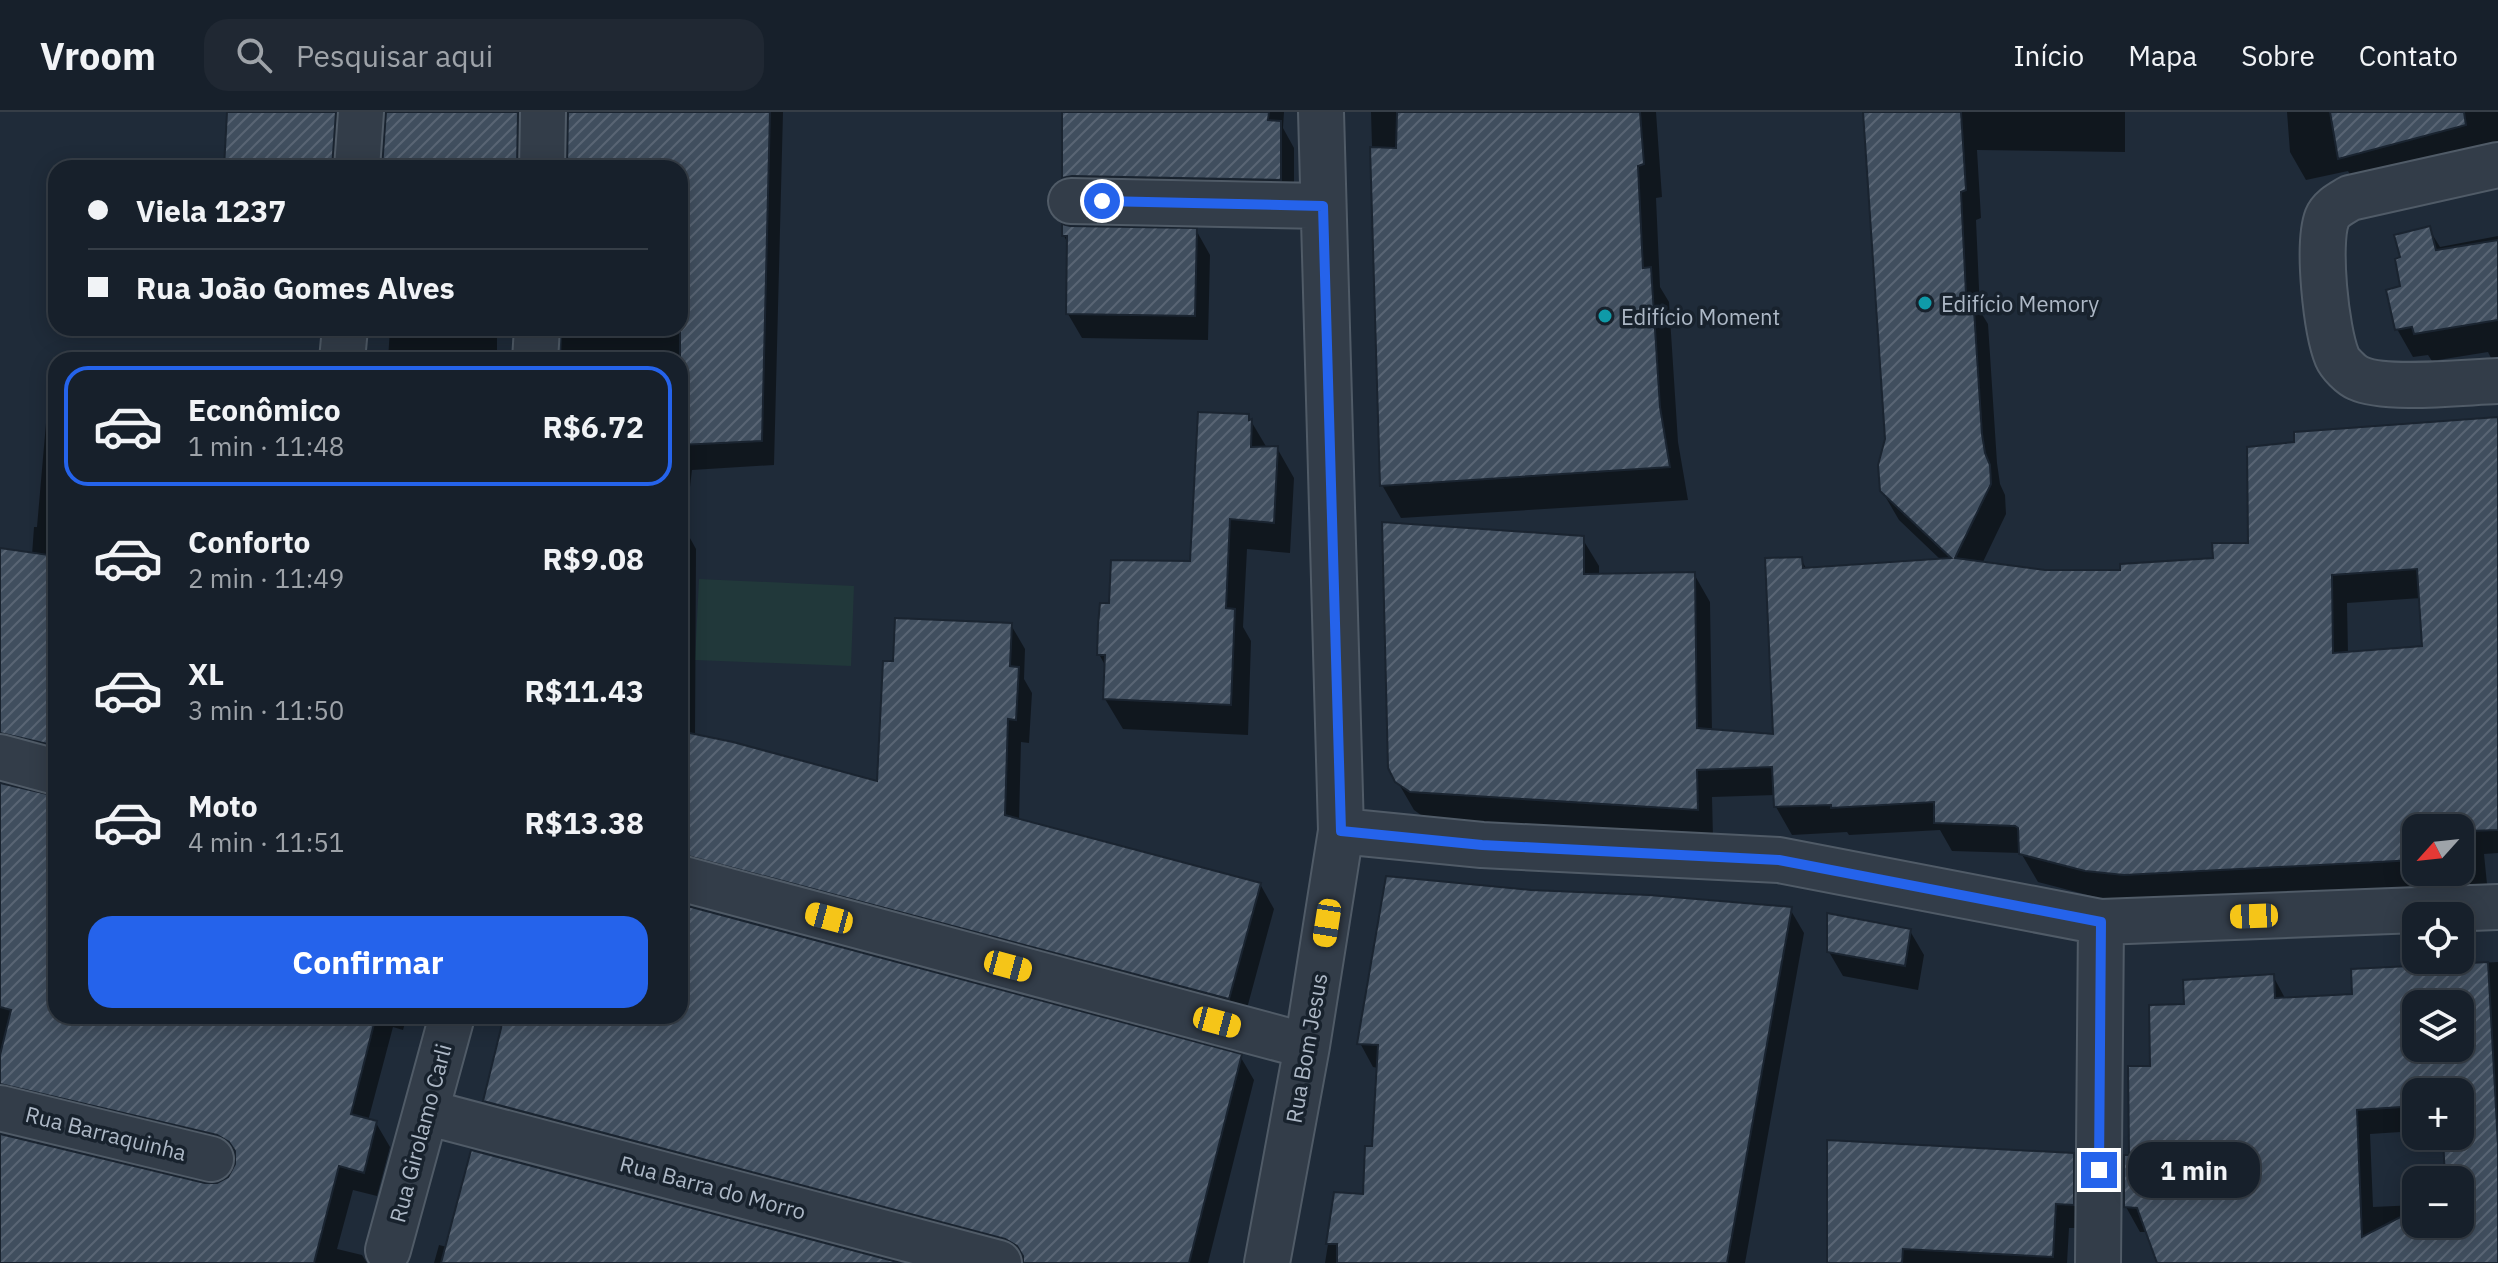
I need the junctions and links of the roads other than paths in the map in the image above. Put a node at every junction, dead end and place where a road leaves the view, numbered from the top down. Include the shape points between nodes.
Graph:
1 (361, 112) edge
2 (543, 112) edge
3 (1321, 112) edge
4 (358, 160) edge
5 (542, 160) edge
6 (2498, 165) edge
7 (1071, 201) dead end
8 (1323, 206) junction
9 (2498, 381) edge
10 (0, 757) edge
11 (48, 770) edge
12 (1341, 831) junction
13 (688, 880) edge
14 (2498, 907) edge
15 (2101, 922) junction
16 (450, 1024) edge
17 (1307, 1046) junction
18 (0, 1108) edge
19 (426, 1112) junction
20 (211, 1159) dead end
21 (388, 1250) dead end
22 (999, 1263) edge
23 (1267, 1263) edge
24 (2098, 1263) edge

1 - 4 street
2 - 5 street
3 - 8 street, Rua Bom Jesus
6 - 9 street via 2350,198 2327,218 2323,261 2328,329 2338,360 2357,378 2385,384
7 - 8 street
8 - 12 street, Rua Bom Jesus
10 - 11 street
12 - 15 street via 1482,845 1779,860
12 - 17 street, Rua Bom Jesus
13 - 17 street
14 - 15 street
15 - 24 street
16 - 19 street, Rua Girolamo Carli
17 - 23 street, Rua Bom Jesus
18 - 20 street, Rua Barraquinha
19 - 21 street, Rua Girolamo Carli
19 - 22 street, Rua Barra do Morro

